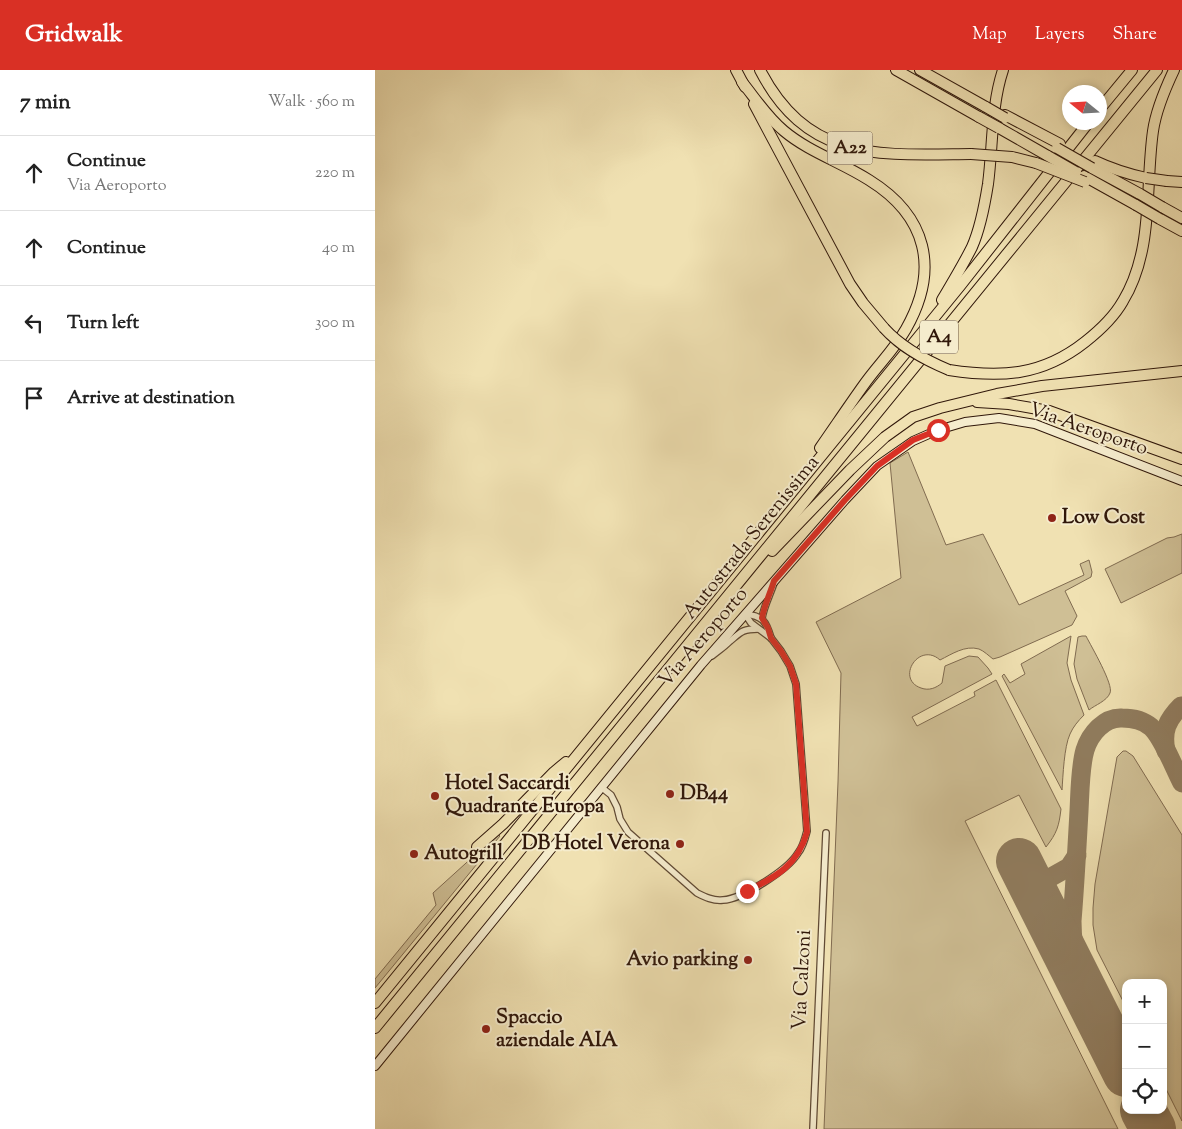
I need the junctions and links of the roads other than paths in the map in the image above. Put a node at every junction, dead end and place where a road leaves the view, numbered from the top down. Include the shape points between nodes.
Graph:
1 (736, 70) edge
2 (760, 70) edge
3 (896, 70) edge
4 (920, 70) edge
5 (1003, 70) edge
6 (1132, 70) edge
7 (1157, 70) edge
8 (1174, 70) edge
9 (742, 82) junction
10 (1107, 100) edge
11 (1083, 130) edge
12 (1094, 165) junction
13 (1084, 179) junction
14 (1182, 182) edge
15 (1182, 218) edge
16 (1182, 231) edge
17 (919, 336) junction
18 (1182, 371) edge
19 (963, 401) junction
20 (1182, 459) edge
21 (1182, 481) edge
22 (763, 528) junction
23 (774, 581) junction
24 (721, 603) junction
25 (745, 614) junction
26 (762, 618) junction
27 (758, 629) junction
28 (771, 638) junction
29 (701, 665) junction
30 (583, 749) junction
31 (601, 788) junction
32 (826, 833) dead end
33 (477, 847) dead end
34 (375, 1003) edge
35 (375, 1028) edge
36 (375, 1066) edge
37 (813, 1129) edge

1 - 9 highway
2 - 13 highway, A22, bridge via 794,116 810,130 836,144 876,152 1012,157 1037,162
3 - 13 highway, bridge
4 - 12 highway, bridge
5 - 17 highway via 996,96 988,185 979,227 956,276
6 - 10 highway
7 - 24 highway, Autostrada Serenissima / A4
8 - 9 highway, bridge via 1154,129 1141,253 1123,301 1110,319 1073,352 1035,369 1008,374 949,370 907,349 893,338 850,284
9 - 22 highway via 784,131 867,179 901,205 918,234 925,270 921,292 906,329
11 - 17 highway, Autostrada Serenissima / A4
12 - 14 highway, bridge via 1146,178
12 - 15 highway, bridge
13 - 16 highway, bridge
17 - 22 highway, Autostrada Serenissima / A4
18 - 19 highway via 1042,386
19 - 20 highway via 1049,411
19 - 24 highway, A4 via 913,417 885,437
21 - 23 street, Via Aeroporto via 1035,424 999,418 965,422 913,440 877,466
22 - 30 highway, Autostrada Serenissima / A4
23 - 25 street, Via Aeroporto
23 - 26 street
24 - 35 highway, Autostrada Serenissima / A4
25 - 26 street
25 - 27 street
25 - 29 street, Via Aeroporto
26 - 28 street
27 - 28 street
27 - 29 street via 738,633
28 - 31 street via 790,666 796,684 807,832 799,853 783,870 737,896 724,900 705,898 627,832 611,795
29 - 31 street, Via Aeroporto
30 - 33 highway via 554,772
30 - 34 highway, Autostrada Serenissima / A4
31 - 36 street, Via Aeroporto
32 - 37 street, Via Calzoni

